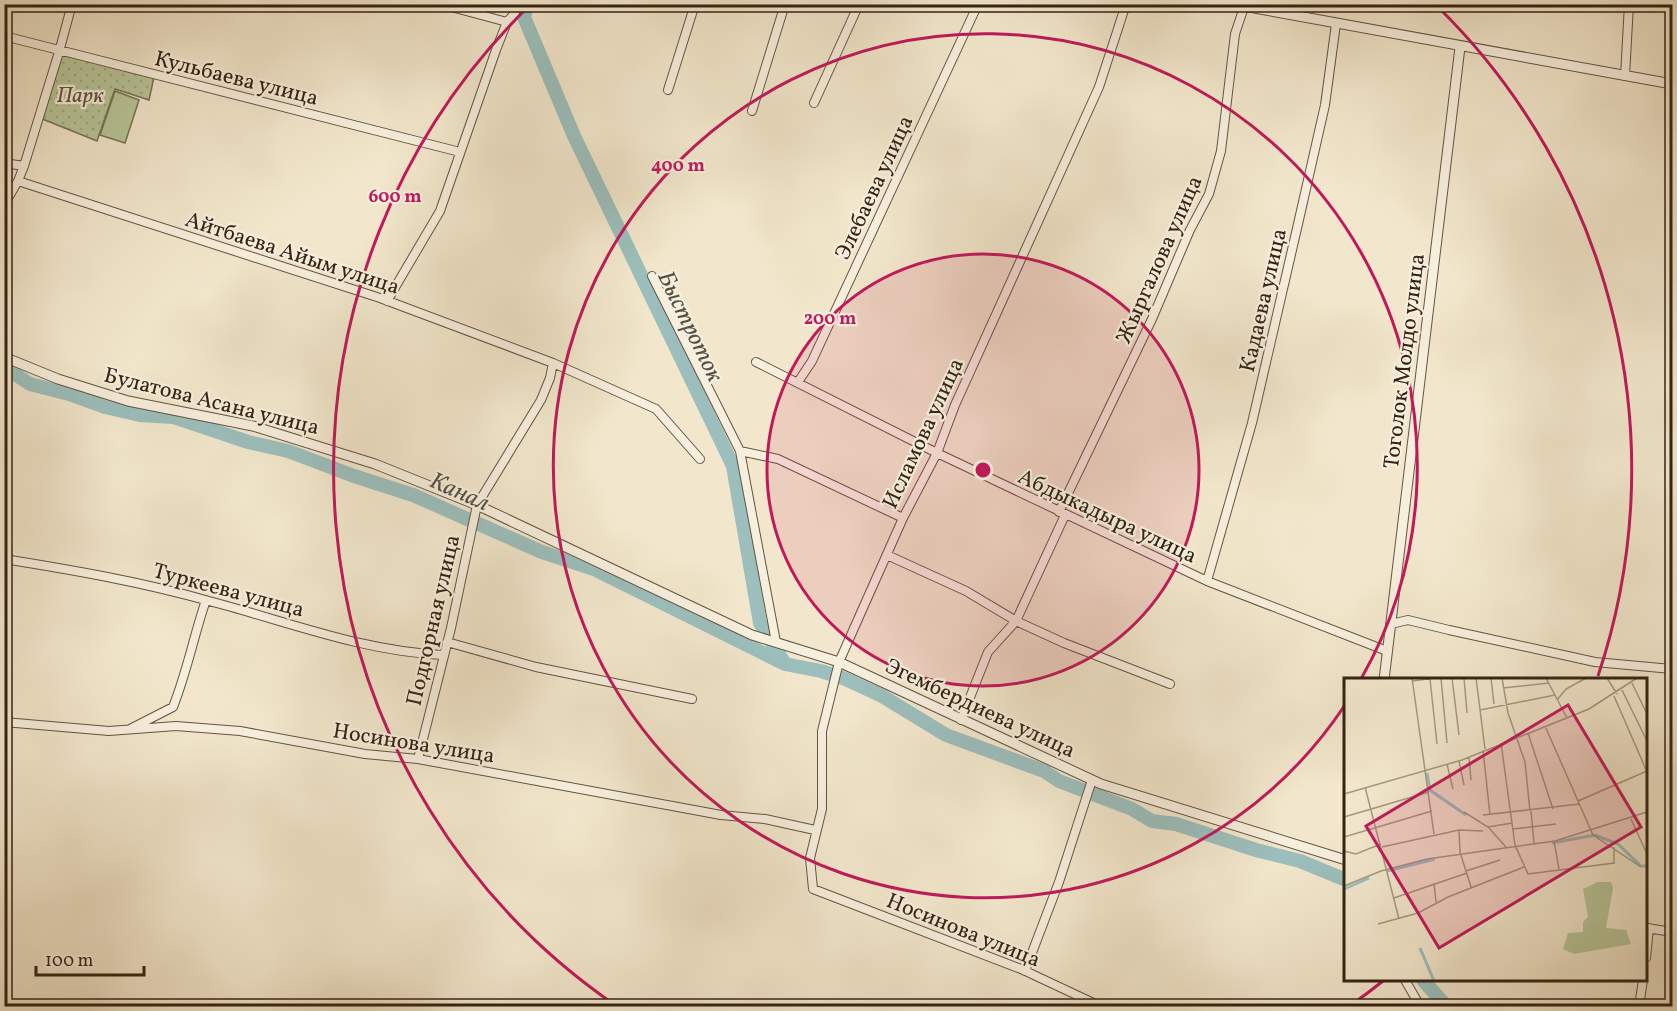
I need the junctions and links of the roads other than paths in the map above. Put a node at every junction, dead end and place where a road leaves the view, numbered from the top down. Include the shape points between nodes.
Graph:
1 (72, 4) edge
2 (440, 4) edge
3 (517, 4) edge
4 (695, 4) edge
5 (785, 4) edge
6 (860, 4) edge
7 (978, 4) edge
8 (1126, 4) edge
9 (1232, 4) edge
10 (1629, 4) edge
11 (1245, 6) edge
12 (507, 22) junction
13 (1336, 24) junction
14 (4, 36) edge
15 (1460, 47) junction
16 (59, 52) junction
17 (1625, 76) junction
18 (1672, 84) edge
19 (668, 90) dead end
20 (814, 103) dead end
21 (752, 111) dead end
22 (460, 152) junction
23 (4, 163) edge
24 (24, 165) junction
25 (18, 181) junction
26 (4, 205) edge
27 (652, 276) dead end
28 (387, 301) junction
29 (4, 357) edge
30 (756, 362) dead end
31 (553, 363) junction
32 (798, 382) junction
33 (740, 451) junction
34 (937, 453) junction
35 (700, 459) dead end
36 (477, 505) junction
37 (1062, 514) junction
38 (903, 518) junction
39 (886, 555) junction
40 (4, 559) edge
41 (608, 566) joint
42 (1207, 581) junction
43 (206, 600) junction
44 (1016, 621) junction
45 (1391, 624) junction
46 (447, 642) junction
47 (776, 642) junction
48 (1388, 651) junction
49 (444, 656) junction
50 (839, 662) junction
51 (1672, 669) edge
52 (1384, 678) edge
53 (1170, 684) dead end
54 (692, 699) dead end
55 (962, 720) junction
56 (4, 722) edge
57 (129, 730) junction
58 (418, 759) junction
59 (1092, 780) junction
60 (815, 830) junction
61 (1344, 859) edge
62 (813, 890) joint
63 (1647, 928) edge
64 (1672, 932) edge
65 (1025, 971) junction
66 (1406, 981) edge
67 (1643, 981) edge
68 (1100, 1006) edge
69 (1420, 1006) edge
70 (1639, 1006) edge

1 - 16 street
2 - 12 street
3 - 12 street
4 - 19 street
5 - 21 street
6 - 20 street
7 - 32 street, Элебаева улица via 812,361
8 - 34 street, Исламова улица via 1099,87
9 - 11 street
10 - 17 street
11 - 13 street
11 - 37 street, Жыргалова улица via 1235,34 1221,152 1209,194
12 - 22 street
13 - 15 street
13 - 42 street, Кадаева улица via 1325,105 1296,235 1252,423
14 - 16 street, Кульбаева улица
15 - 17 street
15 - 45 street, Тоголок Молдо улица
16 - 22 street, Кульбаева улица
16 - 24 street
17 - 18 street
22 - 28 street via 440,211
23 - 24 street
24 - 25 street
25 - 26 street
25 - 28 street, Айтбаева Айым улица
27 - 33 street
28 - 31 street, Айтбаева Айым улица
29 - 36 street, Булатова Асана улица via 128,401 253,426 352,457
30 - 32 street, Абдыкадыра улица
31 - 35 street, Айтбаева Айым улица via 656,409
31 - 36 street, Подгорная улица via 541,400
32 - 34 street, Абдыкадыра улица
33 - 38 street via 778,459
33 - 47 street
34 - 37 street, Абдыкадыра улица
34 - 38 street, Исламова улица
36 - 41 street, Булатова Асана улица
36 - 46 street, Подгорная улица
37 - 42 street, Абдыкадыра улица
37 - 44 street, Жыргалова улица
38 - 39 street, Исламова улица
39 - 44 street via 966,591
39 - 50 street, Исламова улица
40 - 43 street, Туркеева улица via 123,579
41 - 47 street, Эгембердиева улица via 752,635
42 - 48 street, Абдыкадыра улица
43 - 49 street, Туркеева улица via 392,650
43 - 57 street via 173,707
44 - 53 street
44 - 55 street, Жыргалова улица via 988,652
45 - 48 street, Тоголок Молдо улица
45 - 51 street via 1408,620 1595,662
46 - 49 street, Подгорная улица
46 - 54 street via 536,667
47 - 50 street, Эгембердиева улица
48 - 52 street, Тоголок Молдо улица
49 - 58 street, Подгорная улица
50 - 55 street, Эгембердиева улица
50 - 60 street, Исламова улица via 822,731 822,809
55 - 59 street, Эгембердиева улица
56 - 57 street, Носинова улица
57 - 58 street, Носинова улица via 176,726 240,731 365,754
58 - 60 street, Носинова улица
59 - 61 street, Эгембердиева улица
59 - 65 street
60 - 62 street, Исламова улица via 810,858
62 - 65 street, Носинова улица
63 - 64 street
65 - 68 street, Носинова улица
66 - 69 street
67 - 70 street

